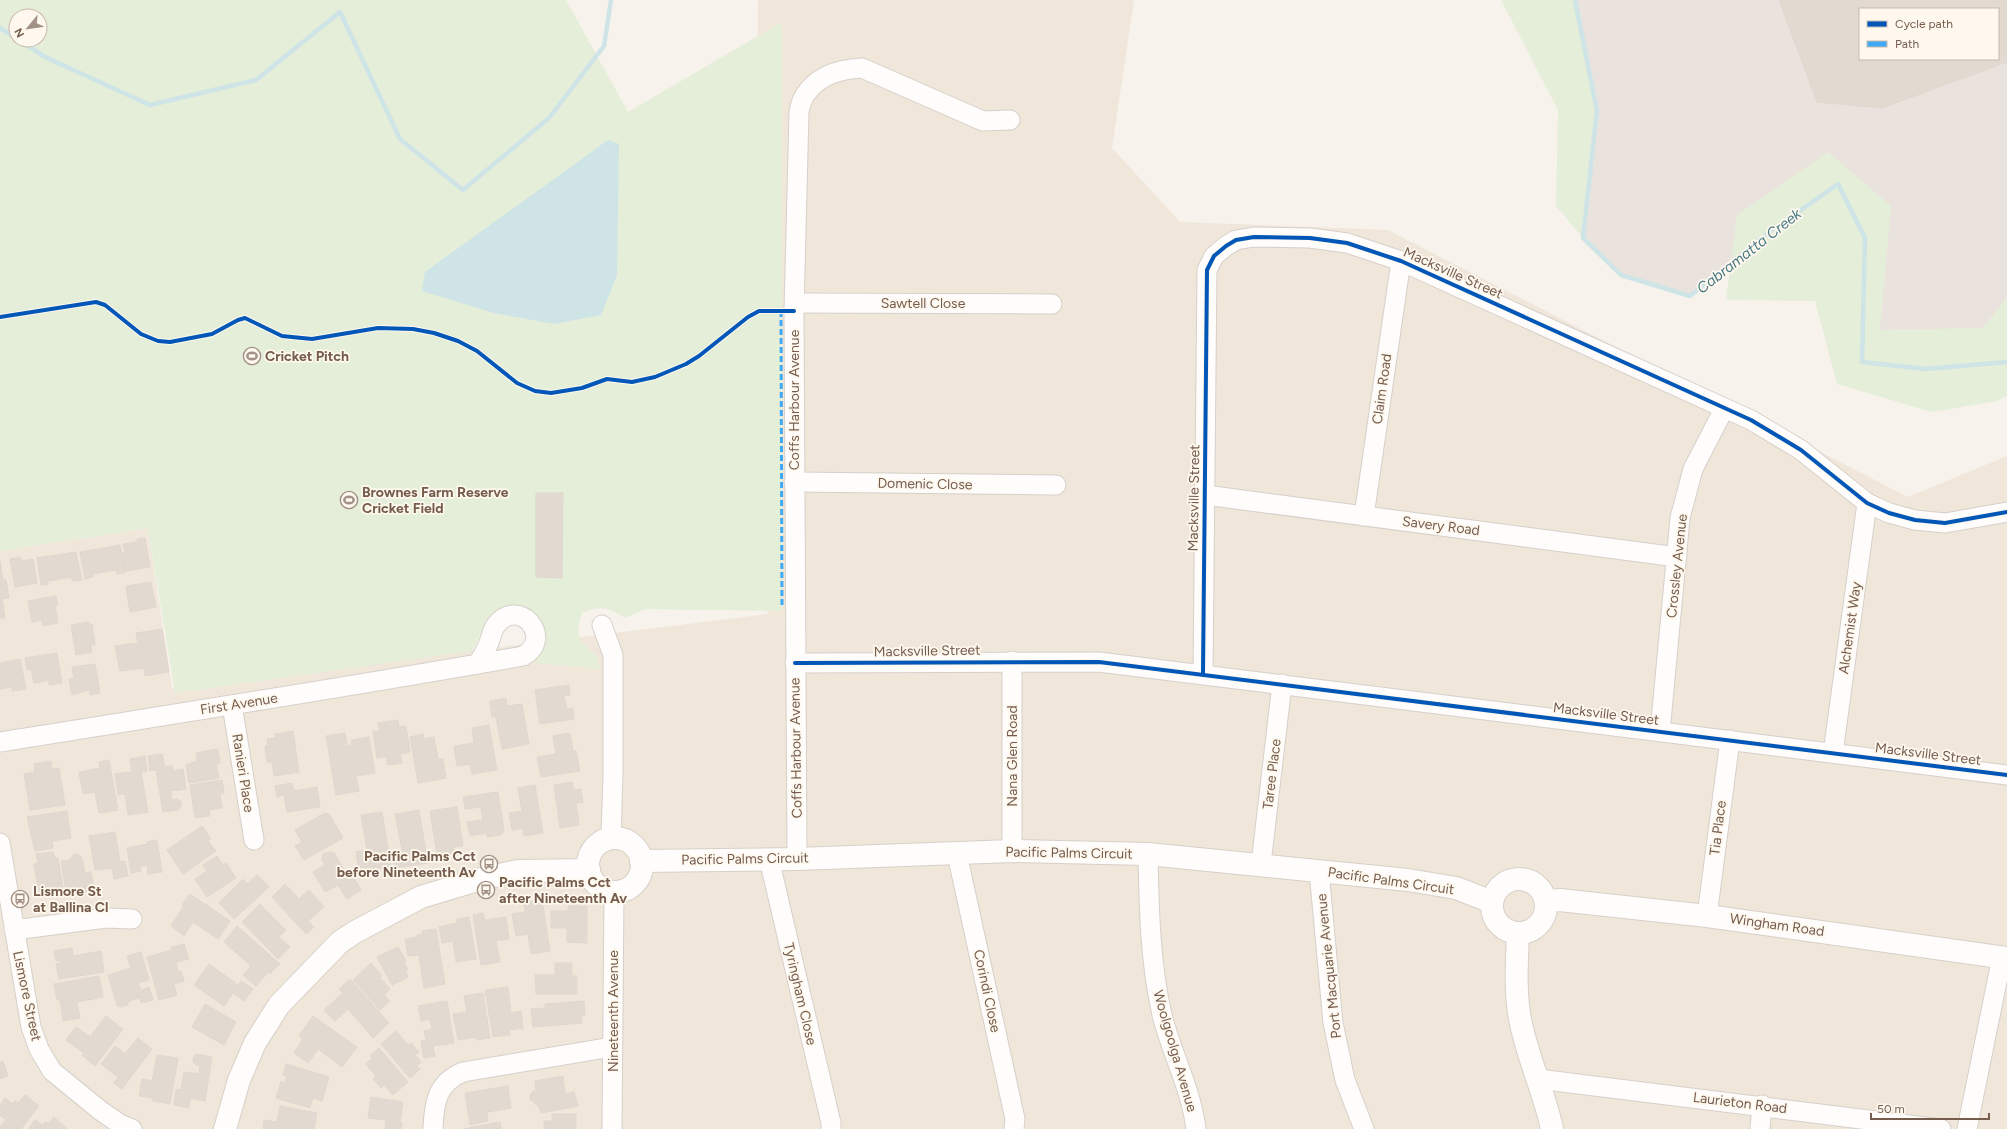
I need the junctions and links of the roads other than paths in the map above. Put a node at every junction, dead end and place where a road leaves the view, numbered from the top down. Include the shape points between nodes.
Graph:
1 (1010, 120) dead end
2 (1401, 261) junction
3 (794, 302) junction
4 (1052, 304) dead end
5 (1724, 409) junction
6 (794, 482) junction
7 (1056, 485) dead end
8 (1205, 495) junction
9 (1867, 503) junction
10 (2007, 512) edge
11 (1364, 516) junction
12 (1677, 557) junction
13 (602, 625) dead end
14 (1012, 661) junction
15 (795, 663) junction
16 (478, 664) dead end
17 (1203, 674) junction
18 (1282, 684) junction
19 (232, 705) junction
20 (1660, 732) junction
21 (1730, 740) junction
22 (0, 742) edge
23 (1832, 753) junction
24 (2007, 775) edge
25 (611, 838) junction
26 (254, 840) dead end
27 (0, 843) edge
28 (1012, 851) junction
29 (957, 854) junction
30 (1148, 854) junction
31 (768, 859) junction
32 (797, 859) junction
33 (641, 861) junction
34 (1261, 864) junction
35 (589, 870) junction
36 (1319, 871) junction
37 (614, 892) junction
38 (1546, 901) junction
39 (1492, 902) junction
40 (1707, 916) junction
41 (132, 919) dead end
42 (14, 930) junction
43 (1518, 933) junction
44 (2004, 957) edge
45 (612, 1047) junction
46 (1538, 1079) junction
47 (1762, 1106) junction
48 (132, 1129) edge
49 (225, 1129) edge
50 (433, 1129) edge
51 (612, 1129) edge
52 (831, 1129) edge
53 (1014, 1129) edge
54 (1196, 1129) edge
55 (1364, 1129) edge
56 (1552, 1129) edge
57 (1760, 1129) edge
58 (1941, 1129) edge
59 (1967, 1129) edge

1 - 3 street, Coffs Harbour Avenue via 983,121 862,68 845,68 817,82 804,95 799,112
2 - 5 street, Macksville Street
2 - 8 street, Macksville Street via 1347,243 1310,238 1254,237 1236,240 1214,256 1207,270
2 - 11 street, Claim Road
3 - 4 street, Sawtell Close
3 - 6 street, Coffs Harbour Avenue
5 - 9 street, Macksville Street via 1751,420 1800,450
5 - 12 street, Crossley Avenue via 1693,469 1680,518
6 - 7 street, Domenic Close
6 - 15 street, Coffs Harbour Avenue
8 - 11 street, Savery Road
8 - 17 street, Macksville Street
9 - 10 street, Macksville Street via 1895,515 1945,523
9 - 23 street, Alchemist Way
11 - 12 street, Savery Road
12 - 20 street, Crossley Avenue
13 - 25 street via 612,655
14 - 15 street, Macksville Street
14 - 17 street, Macksville Street via 1099,662
14 - 28 street, Nana Glen Road
15 - 32 street, Coffs Harbour Avenue
16 - 19 street, First Avenue
17 - 18 street, Macksville Street
18 - 20 street, Macksville Street
18 - 34 street, Taree Place
19 - 22 street, First Avenue
19 - 26 street, Ranieri Place
20 - 21 street, Macksville Street
21 - 23 street, Macksville Street
21 - 40 street, Tia Place
23 - 24 street, Macksville Street
25 - 33 street via 629,842 639,854
25 - 35 street via 594,848 588,861
27 - 42 street, Lismore Street
28 - 29 street, Pacific Palms Circuit
28 - 30 street, Pacific Palms Circuit
29 - 32 street, Pacific Palms Circuit
29 - 53 street, Corindi Close via 1015,1119
30 - 34 street, Pacific Palms Circuit
30 - 54 street, Woolgoolga Avenue via 1154,974 1173,1050 1187,1084
31 - 32 street, Pacific Palms Circuit
31 - 33 street, Pacific Palms Circuit
31 - 52 street, Tyringham Close
33 - 37 street via 639,877 635,883 622,891
34 - 36 street, Pacific Palms Circuit
35 - 37 street via 592,880 598,886
35 - 49 street via 518,871 477,880 420,897 340,942 280,1005 256,1043 239,1080
36 - 39 street, Pacific Palms Circuit via 1408,880 1456,888
36 - 55 street, Port Macquarie Avenue via 1333,1023 1346,1080
37 - 45 street, Nineteenth Avenue
38 - 39 street via 1534,883 1516,879 1498,888
38 - 40 street, Wingham Road via 1560,900
38 - 43 street via 1544,917 1539,924 1526,932
39 - 43 street via 1493,914 1497,921 1509,931
40 - 44 street, Wingham Road
41 - 42 street via 106,918
42 - 48 street, Lismore Street via 31,1027 39,1049 52,1071 101,1111
43 - 46 street via 1519,1014 1527,1050
44 - 59 street
45 - 50 street via 463,1072 451,1078 439,1092 434,1108
45 - 51 street, Nineteenth Avenue
46 - 47 street, Laurieton Road
46 - 56 street
47 - 57 street
47 - 58 street, Laurieton Road

